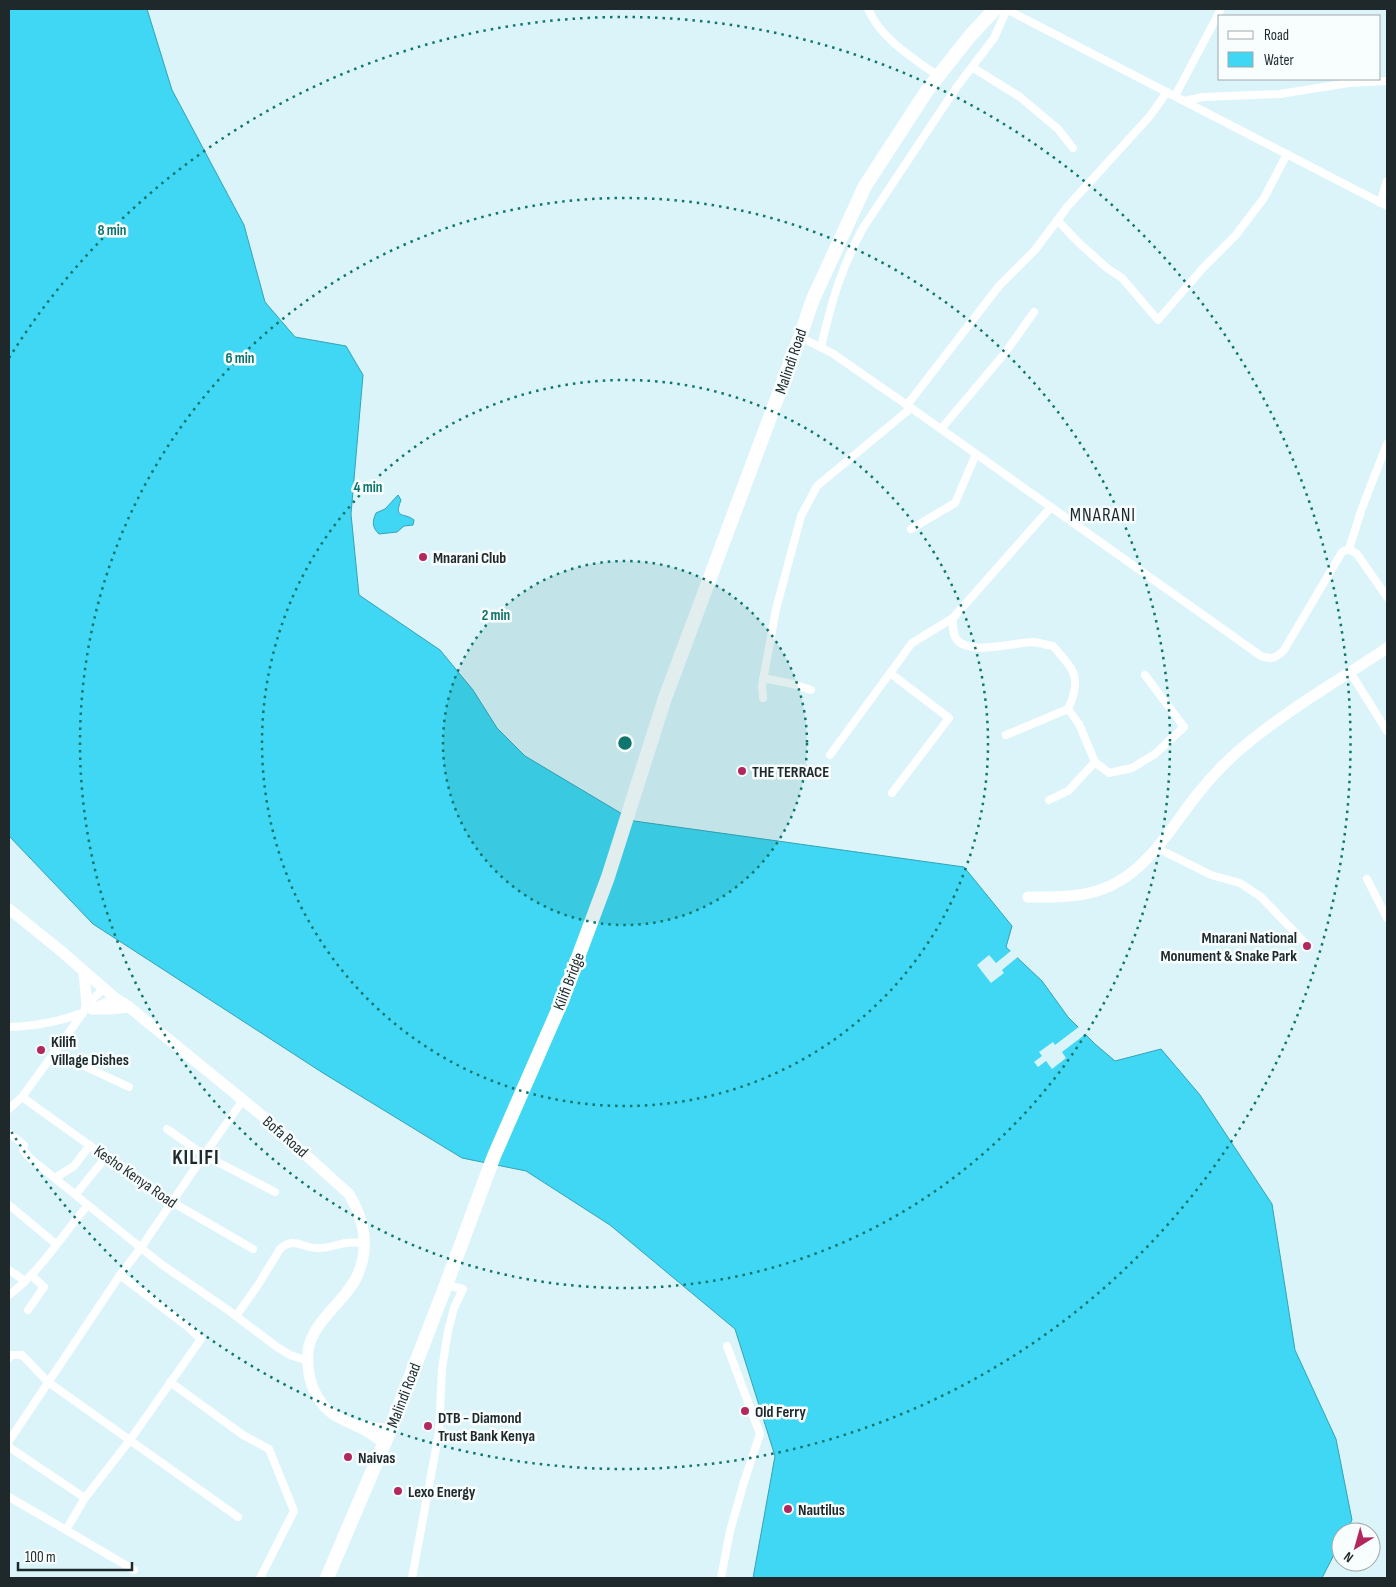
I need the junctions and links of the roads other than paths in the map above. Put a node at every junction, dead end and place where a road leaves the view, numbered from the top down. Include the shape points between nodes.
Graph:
1 (868, 9) edge
2 (995, 9) edge
3 (1006, 9) edge
4 (1221, 9) edge
5 (972, 67) junction
6 (938, 76) junction
7 (1387, 81) edge
8 (1167, 92) junction
9 (1175, 96) junction
10 (1184, 101) junction
11 (1073, 148) dead end
12 (1287, 154) junction
13 (1387, 181) edge
14 (1384, 204) edge
15 (1057, 220) junction
16 (1034, 312) dead end
17 (800, 337) junction
18 (821, 347) junction
19 (909, 407) junction
20 (941, 429) junction
21 (1387, 444) edge
22 (976, 454) junction
23 (1051, 507) junction
24 (911, 529) dead end
25 (1350, 549) junction
26 (1387, 597) edge
27 (953, 618) junction
28 (1387, 648) edge
29 (1350, 672) junction
30 (890, 673) junction
31 (1145, 675) dead end
32 (764, 678) junction
33 (811, 690) dead end
34 (763, 698) dead end
35 (1068, 709) junction
36 (1387, 731) edge
37 (1006, 735) dead end
38 (649, 747) joint
39 (830, 755) dead end
40 (1095, 762) junction
41 (892, 793) dead end
42 (1050, 800) dead end
43 (1157, 848) junction
44 (1367, 879) dead end
45 (1028, 897) dead end
46 (9, 909) edge
47 (1387, 918) edge
48 (1306, 944) dead end
49 (84, 972) junction
50 (104, 988) junction
51 (115, 998) junction
52 (128, 1007) junction
53 (85, 1011) junction
54 (9, 1027) edge
55 (54, 1052) junction
56 (129, 1087) dead end
57 (22, 1097) junction
58 (243, 1100) junction
59 (9, 1109) edge
60 (166, 1128) dead end
61 (9, 1133) edge
62 (90, 1145) junction
63 (204, 1155) junction
64 (106, 1156) junction
65 (55, 1178) junction
66 (275, 1192) dead end
67 (76, 1194) junction
68 (172, 1202) junction
69 (9, 1205) edge
70 (88, 1205) junction
71 (474, 1211) joint
72 (365, 1243) junction
73 (56, 1244) junction
74 (140, 1249) junction
75 (253, 1249) dead end
76 (9, 1270) edge
77 (120, 1275) junction
78 (28, 1278) junction
79 (446, 1285) junction
80 (9, 1295) edge
81 (28, 1310) dead end
82 (236, 1316) junction
83 (727, 1346) dead end
84 (9, 1358) edge
85 (308, 1362) junction
86 (48, 1382) junction
87 (170, 1382) junction
88 (387, 1436) junction
89 (130, 1440) junction
90 (9, 1441) edge
91 (9, 1447) edge
92 (9, 1496) edge
93 (85, 1498) junction
94 (238, 1517) dead end
95 (66, 1530) junction
96 (134, 1570) dead end
97 (260, 1578) edge
98 (327, 1578) edge
99 (412, 1578) edge
100 (721, 1578) edge

1 - 6 street via 886,36
2 - 6 highway, Malindi Road
3 - 5 street via 994,38
3 - 8 street
4 - 9 street
5 - 11 street via 1020,97 1058,129
5 - 18 street via 851,251 833,298
6 - 17 highway, Malindi Road via 865,186 813,299
7 - 10 street
8 - 9 street
8 - 15 street via 1150,116
9 - 10 street
10 - 12 street
12 - 14 street
12 - 15 street via 1264,198 1235,236 1158,320 1122,278 1107,268
13 - 14 street
15 - 19 street via 1035,250 999,286
16 - 20 street via 1005,353
17 - 18 street
17 - 38 highway, Malindi Road via 703,593
18 - 19 street
19 - 20 street
19 - 32 street via 817,486 801,516 776,609
20 - 22 street
21 - 25 street
22 - 23 street
22 - 24 street via 955,503
23 - 25 street via 1254,652 1270,659 1284,650 1342,552
23 - 27 street
25 - 26 street
27 - 30 street via 912,643
27 - 35 street via 953,634 963,645 981,647 1034,642 1053,646 1073,672 1073,700
28 - 29 street
29 - 36 street
29 - 43 street via 1248,742 1209,781
30 - 39 street
30 - 41 street via 949,718
31 - 40 street via 1184,727 1155,754 1132,768 1109,772
32 - 33 street
32 - 34 street
35 - 37 street
35 - 40 street via 1079,724
38 - 71 highway, Kilifi Bridge via 608,876 561,1002 494,1156
40 - 42 street via 1068,791
43 - 45 street via 1124,879 1109,886 1066,897
43 - 48 street via 1211,875 1240,883 1262,897
44 - 47 street
46 - 49 street, Bofa Road
49 - 50 street, Bofa Road
49 - 53 street
50 - 51 street, Bofa Road
50 - 53 street
51 - 52 street, Bofa Road
51 - 53 street
52 - 53 street
52 - 58 street, Bofa Road
53 - 54 street via 64,1020
53 - 55 street
55 - 56 street
55 - 57 street
57 - 59 street
57 - 62 street, Kesho Kenya Road
58 - 63 street
58 - 72 street, Bofa Road via 349,1194 364,1227
60 - 63 street
61 - 65 street via 24,1145 24,1153
62 - 64 street, Kesho Kenya Road
62 - 65 street via 74,1166
63 - 66 street
63 - 68 street
64 - 67 street
64 - 68 street, Kesho Kenya Road
65 - 67 street
67 - 70 street
68 - 74 street
68 - 75 street, Kesho Kenya Road
69 - 73 street
70 - 73 street
70 - 74 street
71 - 79 highway, Malindi Road
72 - 82 street via 315,1248 288,1243 280,1249
72 - 85 street, Bofa Road via 357,1276 313,1336
73 - 78 street
74 - 77 street
74 - 82 street
76 - 78 street
77 - 86 street
77 - 87 street via 200,1337
78 - 80 street
78 - 81 street via 44,1287
79 - 88 highway, Malindi Road
79 - 99 street via 462,1289 448,1332 436,1450
82 - 85 street via 277,1347
83 - 100 street via 760,1434 730,1531
84 - 86 street via 22,1355
85 - 88 street, Bofa Road via 310,1378 326,1408 355,1426
86 - 89 street
86 - 90 street
87 - 89 street
87 - 97 street via 243,1435 269,1449 294,1511
88 - 98 highway, Malindi Road
89 - 93 street
89 - 94 street
91 - 93 street
92 - 95 street
93 - 95 street
95 - 96 street

